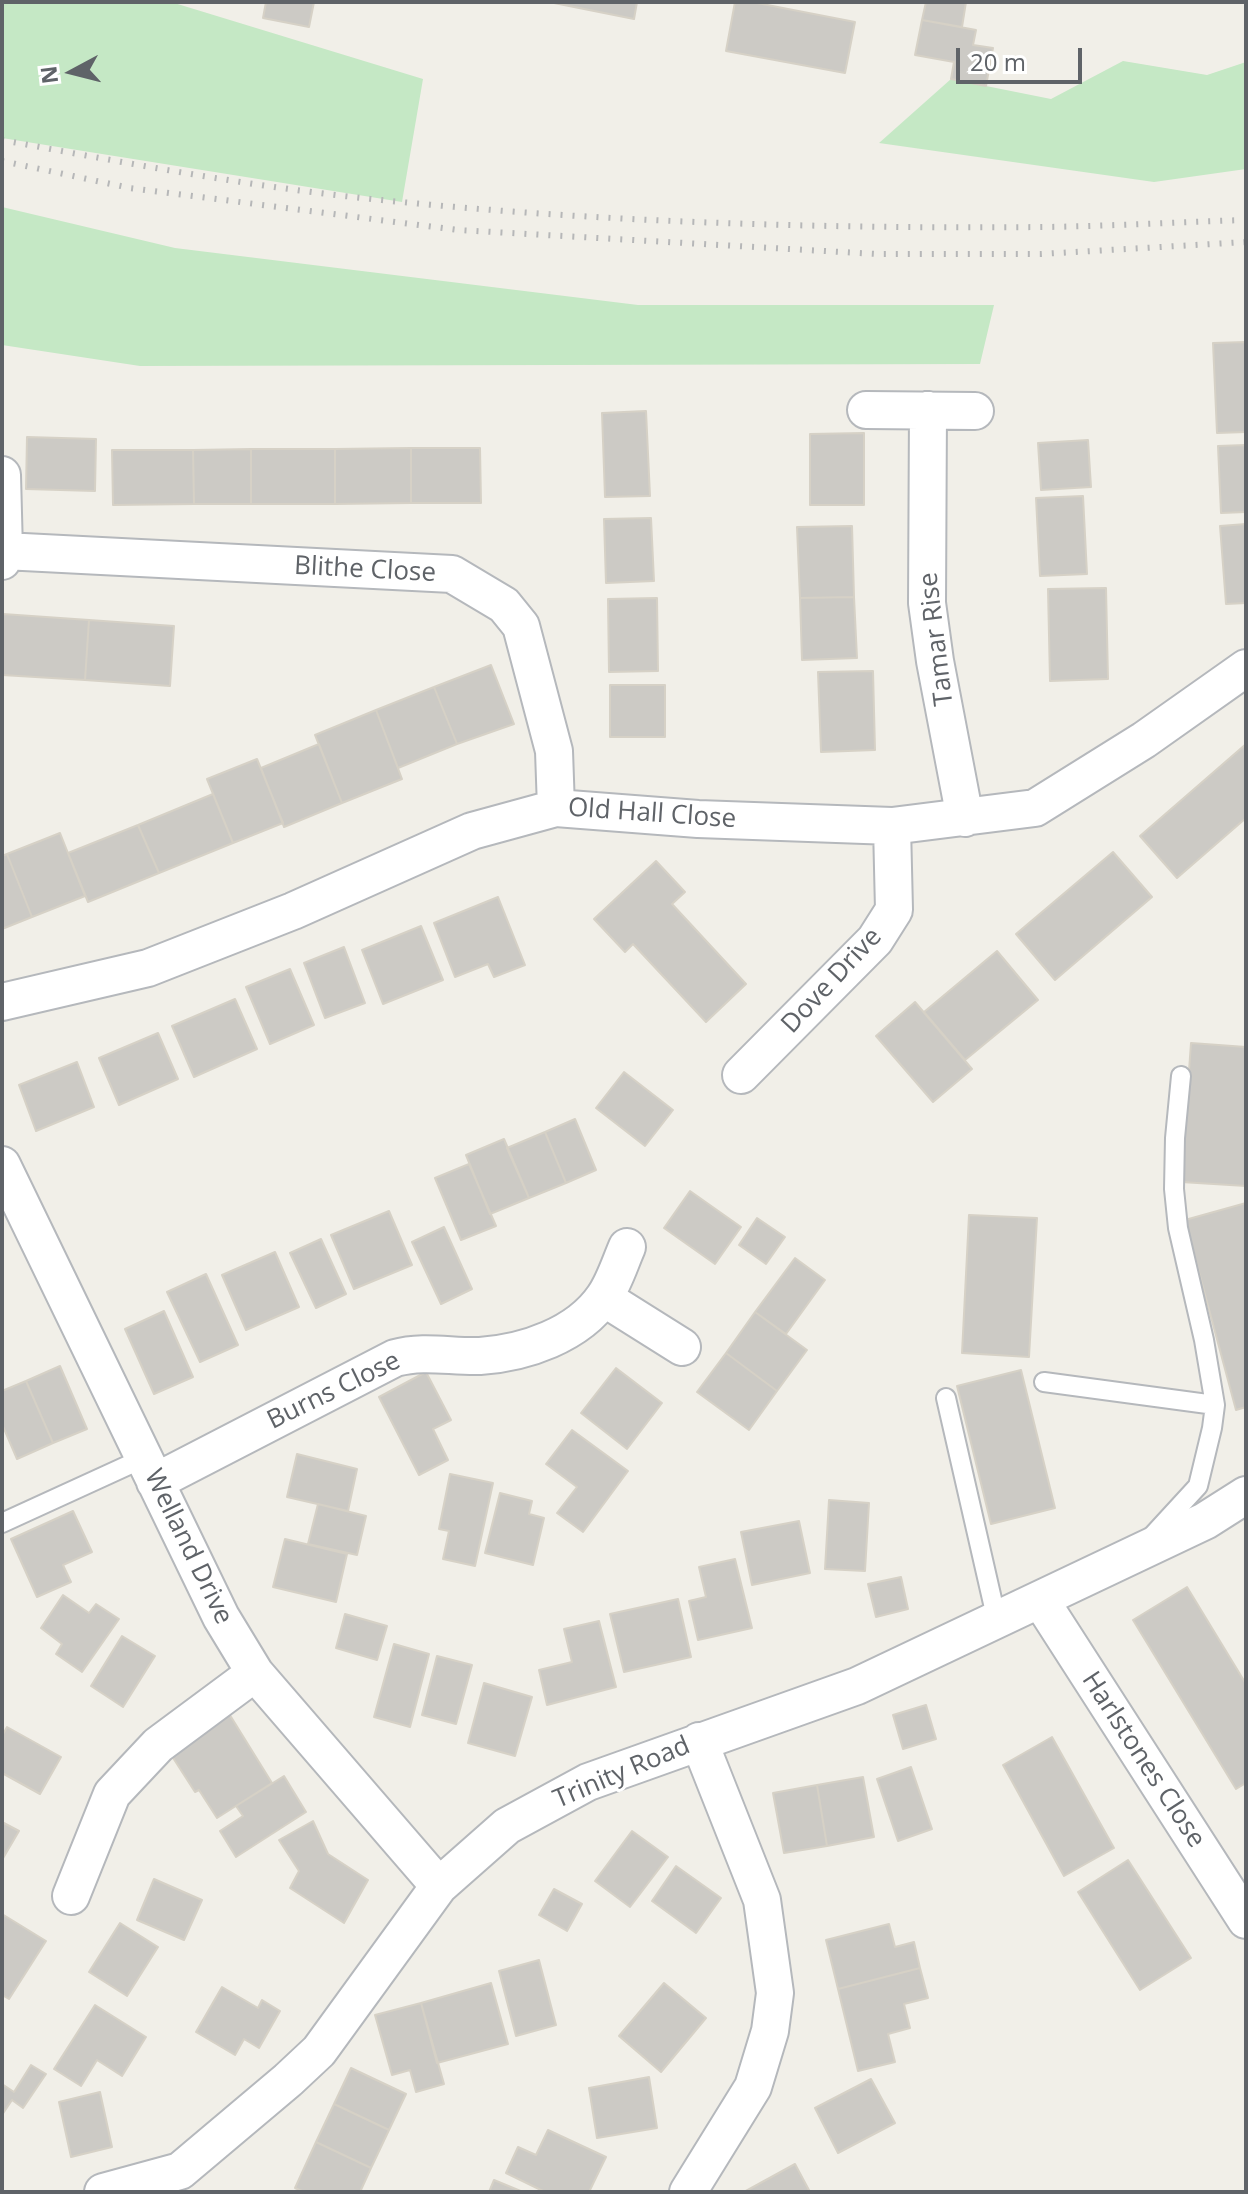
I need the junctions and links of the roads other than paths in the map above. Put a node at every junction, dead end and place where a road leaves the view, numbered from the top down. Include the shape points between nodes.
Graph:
1 (866, 410) dead end
2 (928, 410) junction
3 (975, 411) dead end
4 (2, 475) edge
5 (3, 556) edge
6 (1246, 668) edge
7 (556, 808) junction
8 (965, 818) junction
9 (892, 826) junction
10 (2, 1002) edge
11 (741, 1075) dead end
12 (1181, 1076) dead end
13 (2, 1165) edge
14 (627, 1247) dead end
15 (604, 1298) junction
16 (682, 1347) dead end
17 (1044, 1382) dead end
18 (946, 1398) dead end
19 (1215, 1405) junction
20 (150, 1470) junction
21 (1246, 1495) edge
22 (2, 1523) edge
23 (1134, 1555) junction
24 (1041, 1601) junction
25 (997, 1621) junction
26 (255, 1673) junction
27 (699, 1741) junction
28 (439, 1886) junction
29 (71, 1896) dead end
30 (1246, 1920) edge
31 (185, 2182) edge
32 (103, 2192) edge
33 (688, 2192) edge

1 - 2 street
2 - 3 street
2 - 8 street, Tamar Rise via 927,603
4 - 5 street, Blithe Close
5 - 7 street, Blithe Close via 452,574 504,605 521,626 554,751
6 - 8 street, Old Hall Close via 1035,808
7 - 9 street, Old Hall Close
7 - 10 street, Old Hall Close via 472,831 148,968
8 - 9 street, Old Hall Close
9 - 11 street, Dove Drive via 894,910 875,940
12 - 19 lane via 1174,1189
13 - 20 street, Welland Drive
14 - 15 street, Burns Close
15 - 16 street
15 - 20 street, Burns Close via 568,1331 533,1347 480,1356 413,1353 395,1358
17 - 19 lane
18 - 25 lane
19 - 23 lane via 1198,1486
20 - 22 lane
20 - 26 street, Welland Drive via 221,1617
21 - 23 street, Trinity Road
23 - 24 street, Trinity Road
24 - 25 street, Trinity Road
24 - 30 street, Harlstones Close
25 - 27 street, Trinity Road via 857,1686
26 - 28 street, Welland Drive
26 - 29 street via 158,1745 112,1794
27 - 28 street, Trinity Road via 588,1782 507,1826
27 - 33 street via 762,1900 775,1993 753,2087
28 - 31 street, Trinity Road via 319,2051
31 - 32 street, Trinity Road

